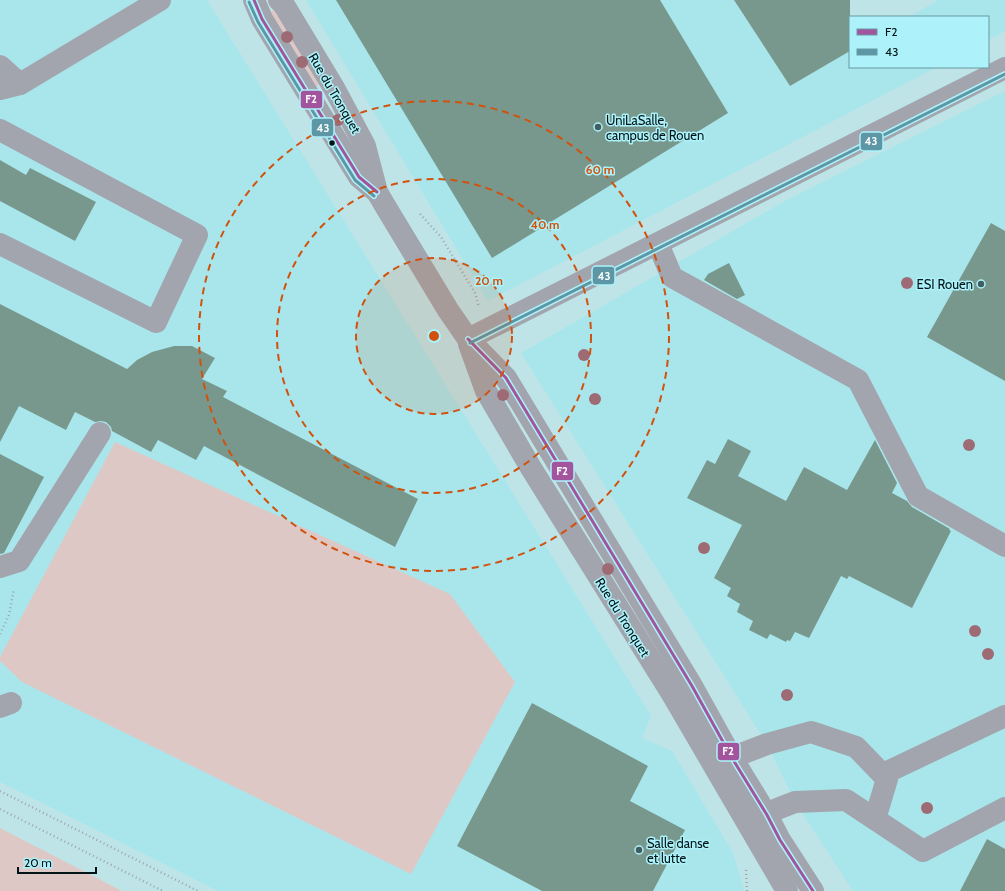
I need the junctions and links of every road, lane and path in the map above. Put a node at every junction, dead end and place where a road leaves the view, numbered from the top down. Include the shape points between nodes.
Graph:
1 (160, 0) edge
2 (254, 0) edge
3 (279, 0) edge
4 (0, 66) edge
5 (1005, 68) edge
6 (10, 86) edge
7 (0, 130) edge
8 (377, 192) junction
9 (0, 244) edge
10 (658, 244) junction
11 (468, 339) junction
12 (100, 433) dead end
13 (1005, 546) edge
14 (10, 564) edge
15 (0, 634) edge
16 (1005, 716) edge
17 (732, 758) junction
18 (712, 765) junction
19 (883, 774) junction
20 (0, 791) edge
21 (1005, 808) edge
22 (0, 809) edge
23 (767, 815) junction
24 (875, 820) junction
25 (748, 825) junction
26 (746, 868) dead end
27 (163, 891) edge
28 (198, 891) edge
29 (747, 891) edge
30 (787, 891) edge
31 (813, 891) edge

1 - 6 street
2 - 8 street, Rue du Tronquet via 262,19 359,177
3 - 8 street, Rue du Tronquet via 334,88 365,146
4 - 6 street
5 - 10 street
7 - 9 street via 197,235 156,322
8 - 11 street, Rue du Tronquet
10 - 11 street
10 - 13 street via 672,277 858,380 918,496
11 - 17 street, Rue du Tronquet via 506,378 692,686
11 - 18 street, Rue du Tronquet via 486,391 672,694
12 - 14 street
14 - 15 path via 9,615
16 - 19 street
17 - 18 street
17 - 19 street via 767,744 811,732 856,748
17 - 23 street, Rue du Tronquet
18 - 25 street, Rue du Tronquet
19 - 24 street via 887,779
20 - 28 path
21 - 24 street via 923,851
22 - 27 path
23 - 24 street via 795,802 846,800
23 - 25 street
23 - 31 street, Rue du Tronquet
25 - 30 street, Rue du Tronquet
26 - 29 path

